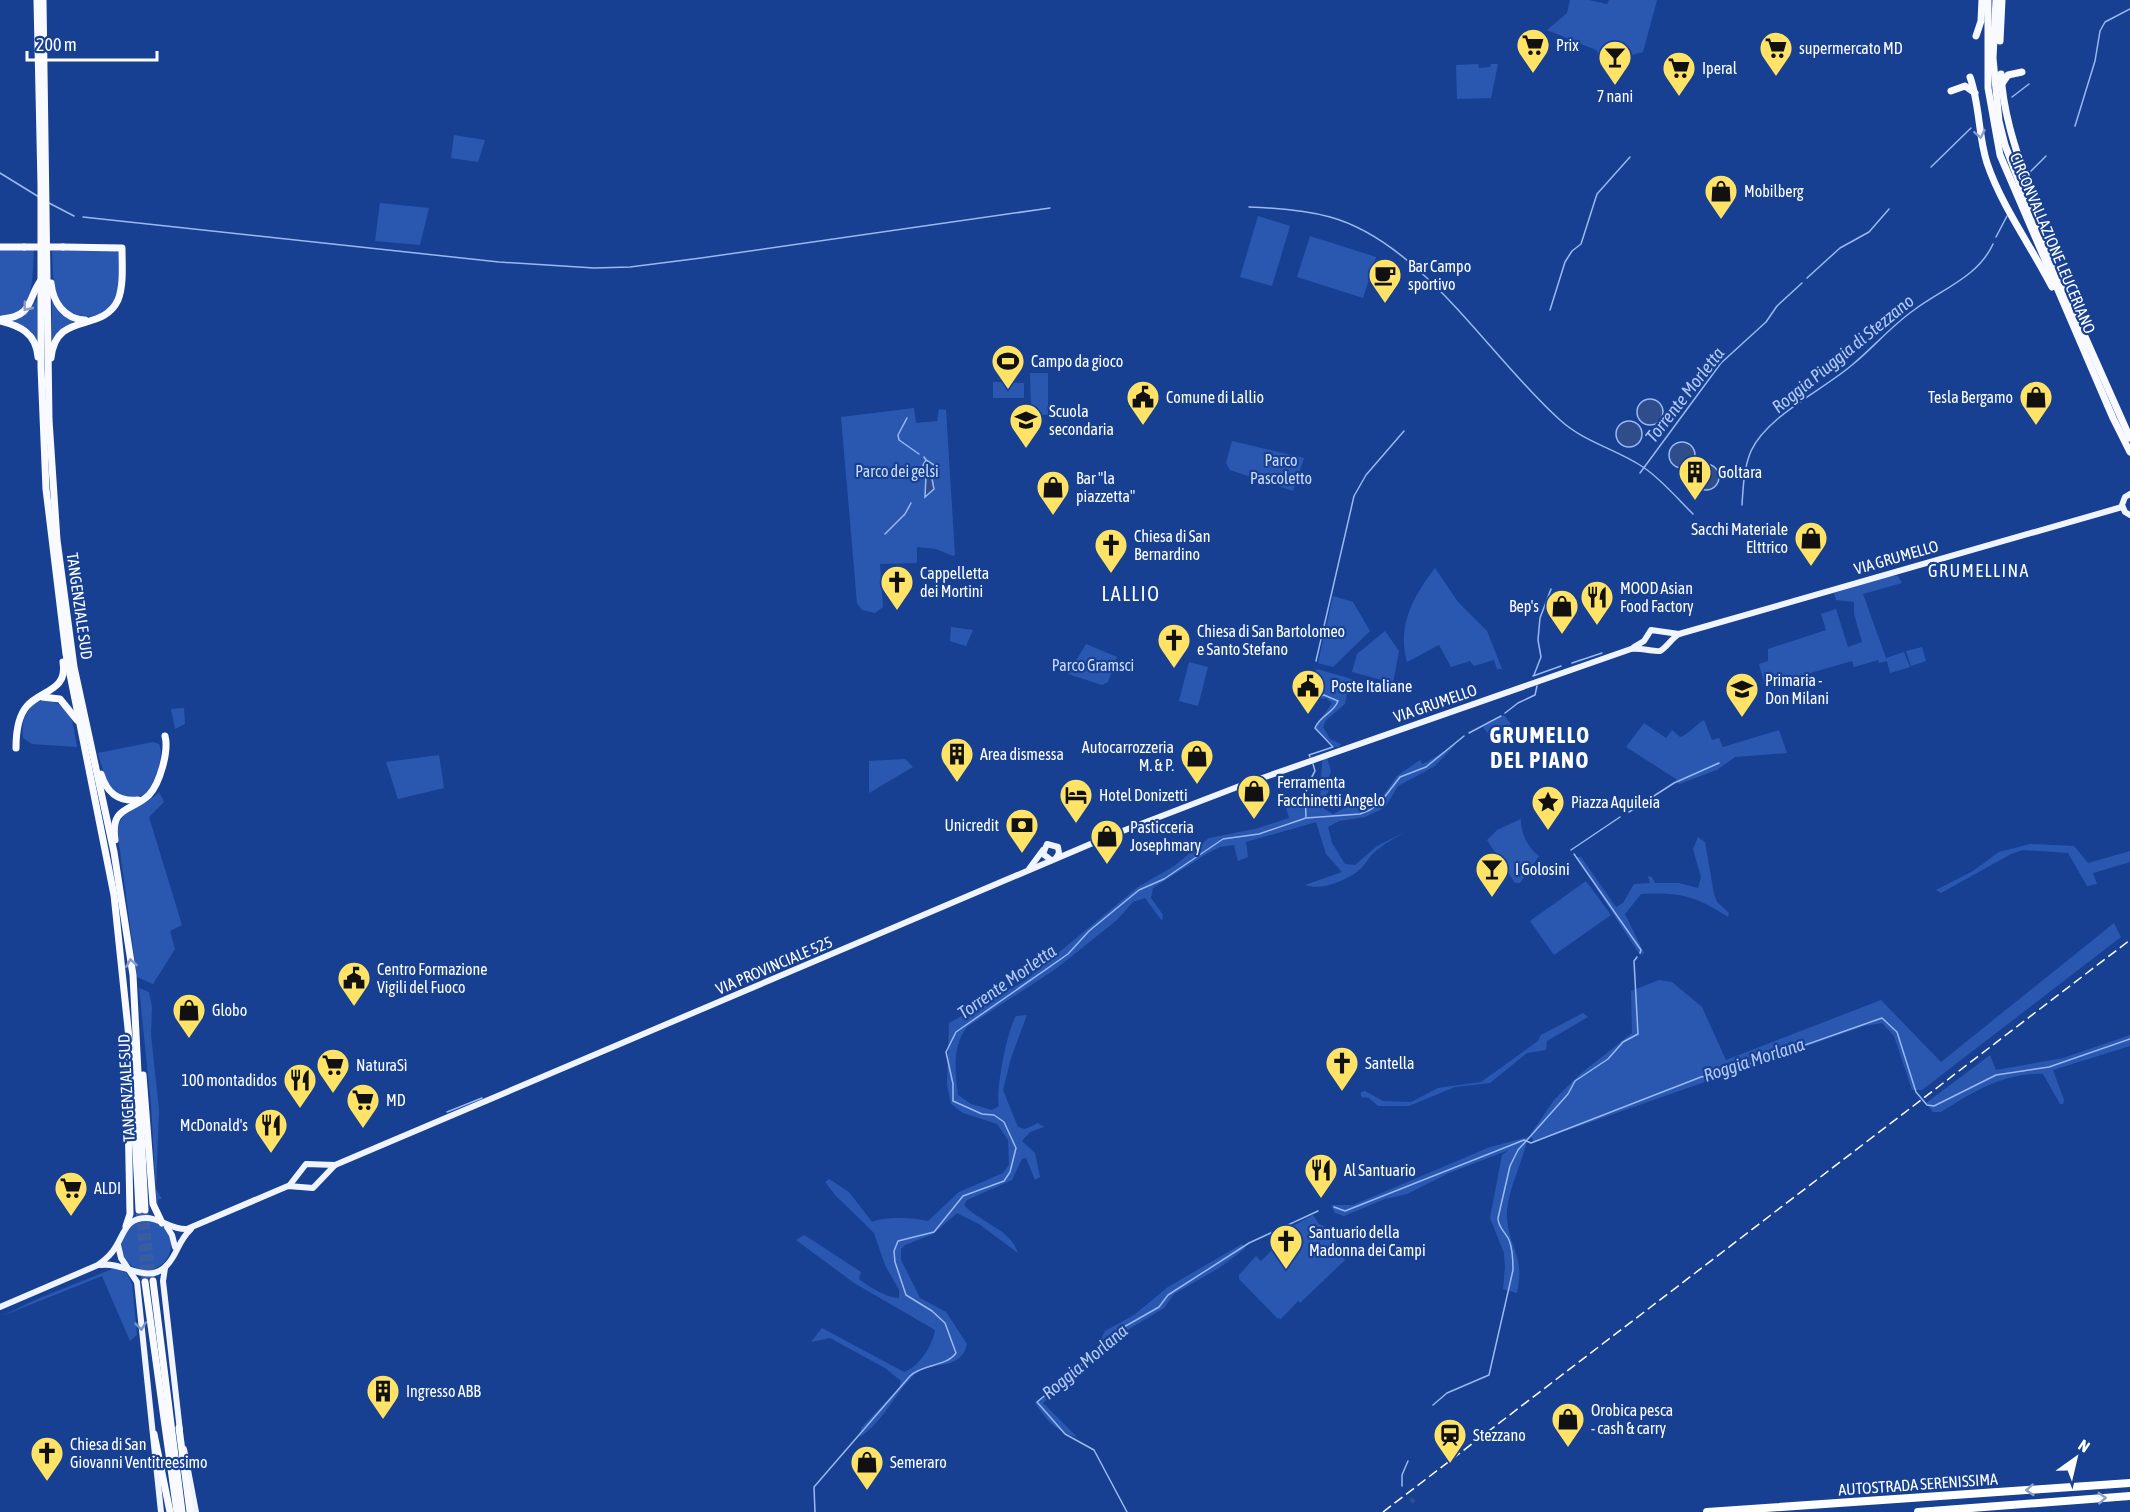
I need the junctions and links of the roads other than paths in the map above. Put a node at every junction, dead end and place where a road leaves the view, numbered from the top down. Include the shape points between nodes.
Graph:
1 (37, 0) edge
2 (43, 0) edge
3 (1982, 0) edge
4 (1988, 0) edge
5 (1996, 0) edge
6 (2002, 0) edge
7 (1990, 24) junction
8 (1976, 36) dead end
9 (2000, 41) dead end
10 (2022, 72) dead end
11 (2001, 74) dead end
12 (1970, 77) dead end
13 (1995, 87) junction
14 (1951, 91) dead end
15 (1976, 94) junction
16 (45, 187) junction
17 (48, 230) junction
18 (0, 247) edge
19 (41, 280) junction
20 (0, 320) edge
21 (93, 320) junction
22 (41, 367) junction
23 (2091, 368) junction
24 (49, 420) junction
25 (2130, 438) edge
26 (2130, 452) edge
27 (2130, 494) edge
28 (2122, 507) junction
29 (2130, 515) edge
30 (1665, 634) junction
31 (1679, 634) junction
32 (1644, 641) junction
33 (1667, 642) junction
34 (1647, 648) junction
35 (1631, 649) junction
36 (66, 654) junction
37 (40, 697) junction
38 (82, 721) junction
39 (18, 733) dead end
40 (164, 752) dead end
41 (141, 800) junction
42 (1089, 845) joint
43 (1058, 848) junction
44 (1042, 850) junction
45 (1075, 851) junction
46 (115, 857) junction
47 (1054, 859) junction
48 (1029, 869) junction
49 (135, 1058) junction
50 (318, 1164) junction
51 (335, 1166) junction
52 (298, 1176) junction
53 (324, 1177) junction
54 (303, 1185) junction
55 (288, 1186) junction
56 (142, 1210) tunnel mouth
57 (163, 1223) junction
58 (126, 1226) junction
59 (192, 1228) junction
60 (118, 1244) junction
61 (174, 1251) junction
62 (98, 1265) junction
63 (165, 1268) junction
64 (130, 1270) junction
65 (0, 1307) edge
66 (179, 1428) junction
67 (154, 1434) junction
68 (2130, 1483) edge
69 (2130, 1496) edge
70 (161, 1512) edge
71 (170, 1512) edge
72 (177, 1512) edge
73 (182, 1512) edge
74 (190, 1512) edge
75 (196, 1512) edge
76 (1707, 1512) edge
77 (1918, 1512) edge

1 - 16 highway, TANGENZIALE SUD
2 - 16 highway, TANGENZIALE SUD
3 - 8 highway
4 - 7 highway, CIRCONVALLAZIONE LEUCERIANO
5 - 7 highway, CIRCONVALLAZIONE LEUCERIANO
6 - 9 highway
7 - 13 highway, CIRCONVALLAZIONE LEUCERIANO
10 - 13 highway via 2008,75
11 - 13 highway
12 - 15 highway
13 - 23 highway, CIRCONVALLAZIONE LEUCERIANO via 1994,133 2006,171
13 - 25 highway, CIRCONVALLAZIONE LEUCERIANO via 2043,241
14 - 15 highway via 1965,86
15 -> 23 highway via 1978,129 1989,167
16 - 17 highway, TANGENZIALE SUD
16 - 19 highway, TANGENZIALE SUD via 41,202
17 - 21 highway via 55,300 74,319
17 - 24 highway, TANGENZIALE SUD
18 - 21 highway, bridge via 122,248 118,299 109,311
19 -> 20 highway via 25,311
19 - 22 highway, TANGENZIALE SUD
20 - 22 highway via 25,330 33,339
21 - 24 highway via 68,327 56,340 51,358
22 - 36 highway, TANGENZIALE SUD via 46,489
23 - 26 highway, CIRCONVALLAZIONE LEUCERIANO
24 - 38 highway, TANGENZIALE SUD via 57,540
27 - 28 main road
28 - 29 main road
28 - 31 main road, VIA GRUMELLO
30 - 31 main road, VIA GRUMELLO
30 - 32 main road, VIA GRUMELLO via 1653,629
30 - 33 main road
31 - 33 main road, VIA GRUMELLO
32 - 34 main road
32 - 35 main road, VIA GRUMELLO
33 - 34 main road, VIA GRUMELLO via 1660,651
34 - 35 main road, VIA GRUMELLO
35 - 42 main road, VIA GRUMELLO via 1282,771
36 - 37 highway via 60,682
36 - 38 highway, TANGENZIALE SUD
37 - 38 highway via 60,699
37 - 39 highway via 24,710
38 - 41 highway via 107,788 120,799
38 - 46 highway, TANGENZIALE SUD
38 - 49 highway, TANGENZIALE SUD via 114,895
40 - 41 highway via 155,785
41 - 46 highway via 124,809 116,819
42 - 45 main road, VIA PROVINCIALE 525
43 - 44 main road via 1049,844
43 - 45 main road
43 - 47 main road
44 - 47 main road via 1044,857
44 - 48 main road
45 - 47 main road, VIA PROVINCIALE 525
49 -> 46 highway, TANGENZIALE SUD via 133,975
47 - 48 main road, VIA PROVINCIALE 525
48 - 51 main road, VIA PROVINCIALE 525
49 - 56 highway, TANGENZIALE SUD
49 - 57 highway via 147,1111 152,1202
49 - 58 highway via 127,1063 130,1207
50 - 51 main road
50 - 52 main road via 304,1165
50 - 53 main road
51 - 53 main road
52 - 54 main road
52 - 55 main road
53 - 54 main road via 314,1188
54 - 55 main road
55 - 59 main road
57 - 58 main road via 144,1218
57 - 59 main road via 179,1229
57 - 61 main road via 172,1235
58 - 60 main road
59 - 61 main road
60 - 62 main road
60 - 64 main road via 121,1258
61 - 63 main road
62 - 64 main road via 117,1264
62 - 65 main road
63 - 64 main road via 149,1275
63 - 66 main road via 163,1281
64 -> 67 main road via 137,1281
66 - 74 highway
66 - 75 main road
67 - 70 main road
67 - 71 highway
68 -> 76 highway, AUTOSTRADA SERENISSIMA
77 -> 69 highway, AUTOSTRADA SERENISSIMA
72 - 73 highway via 149,1282

